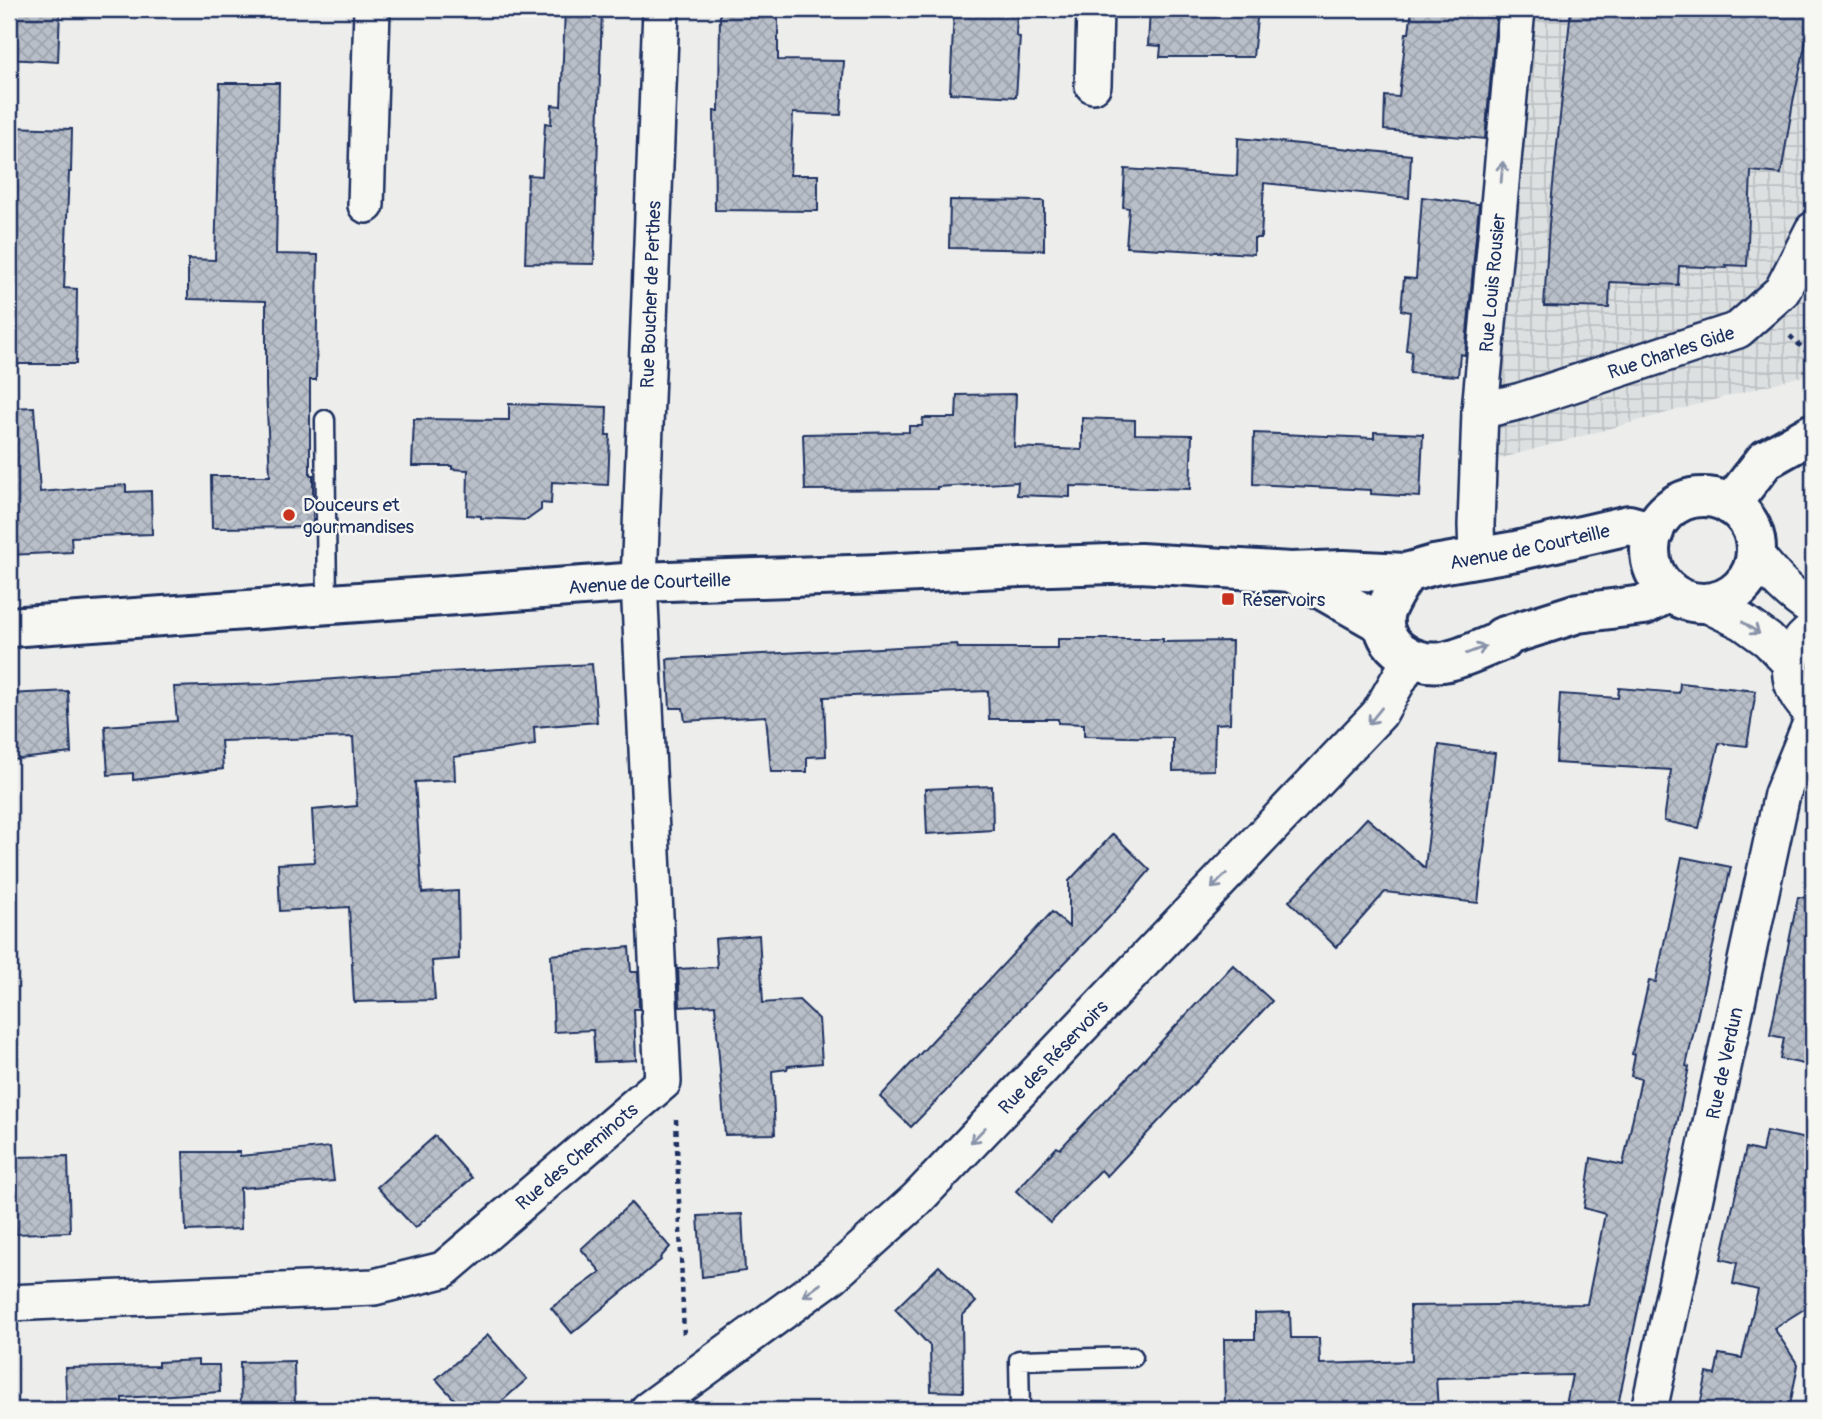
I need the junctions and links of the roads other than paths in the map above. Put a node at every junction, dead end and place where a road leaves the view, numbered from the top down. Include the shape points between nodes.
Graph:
1 (372, 9) edge
2 (661, 9) edge
3 (1094, 9) edge
4 (1517, 9) edge
5 (1093, 85) dead end
6 (366, 205) dead end
7 (1813, 230) edge
8 (1480, 411) junction
9 (325, 420) dead end
10 (1813, 433) edge
11 (1730, 505) junction
12 (1654, 532) junction
13 (1756, 555) junction
14 (1477, 557) junction
15 (1291, 572) junction
16 (1406, 573) junction
17 (639, 582) junction
18 (1687, 598) junction
19 (327, 604) junction
20 (1813, 609) edge
21 (1384, 625) junction
22 (9, 627) edge
23 (1813, 630) edge
24 (1411, 658) junction
25 (1791, 664) junction
26 (1813, 716) edge
27 (9, 1303) edge
28 (1133, 1357) dead end
29 (648, 1410) edge
30 (1020, 1410) edge
31 (1649, 1410) edge

1 - 6 street
2 - 17 street, Rue Boucher de Perthes
3 - 5 street
8 -> 4 street, Rue Louis Rousier
7 - 8 street, Rue Charles Gide via 1782,291 1738,330
8 - 14 street, Rue Louis Rousier
9 - 19 lane
10 - 11 street via 1765,460
11 - 12 street via 1714,498 1682,502 1667,511
11 - 13 street via 1752,529
12 - 14 street, Avenue de Courteille via 1629,525
12 - 18 street via 1650,555 1654,572 1663,586
13 - 18 street via 1749,578 1725,599
13 - 20 street via 1776,579
14 - 16 street, Avenue de Courteille
15 - 16 street, Avenue de Courteille
15 - 17 street, Avenue de Courteille via 1140,563
15 - 21 street, Avenue de Courteille
16 - 21 street via 1384,613
17 - 19 street, Avenue de Courteille
17 - 27 street, Rue des Cheminots via 663,1082 443,1270 374,1287
24 -> 18 street via 1444,662 1578,613
18 -> 25 street via 1743,622
19 - 22 street, Avenue de Courteille
21 - 24 street, Avenue de Courteille via 1388,639
23 - 25 street via 1794,650
24 -> 29 street, Rue des Réservoirs via 1379,714 917,1199 833,1275
25 - 26 street via 1795,692
26 - 31 street, Rue de Verdun via 1782,794
28 - 30 lane via 1019,1360

